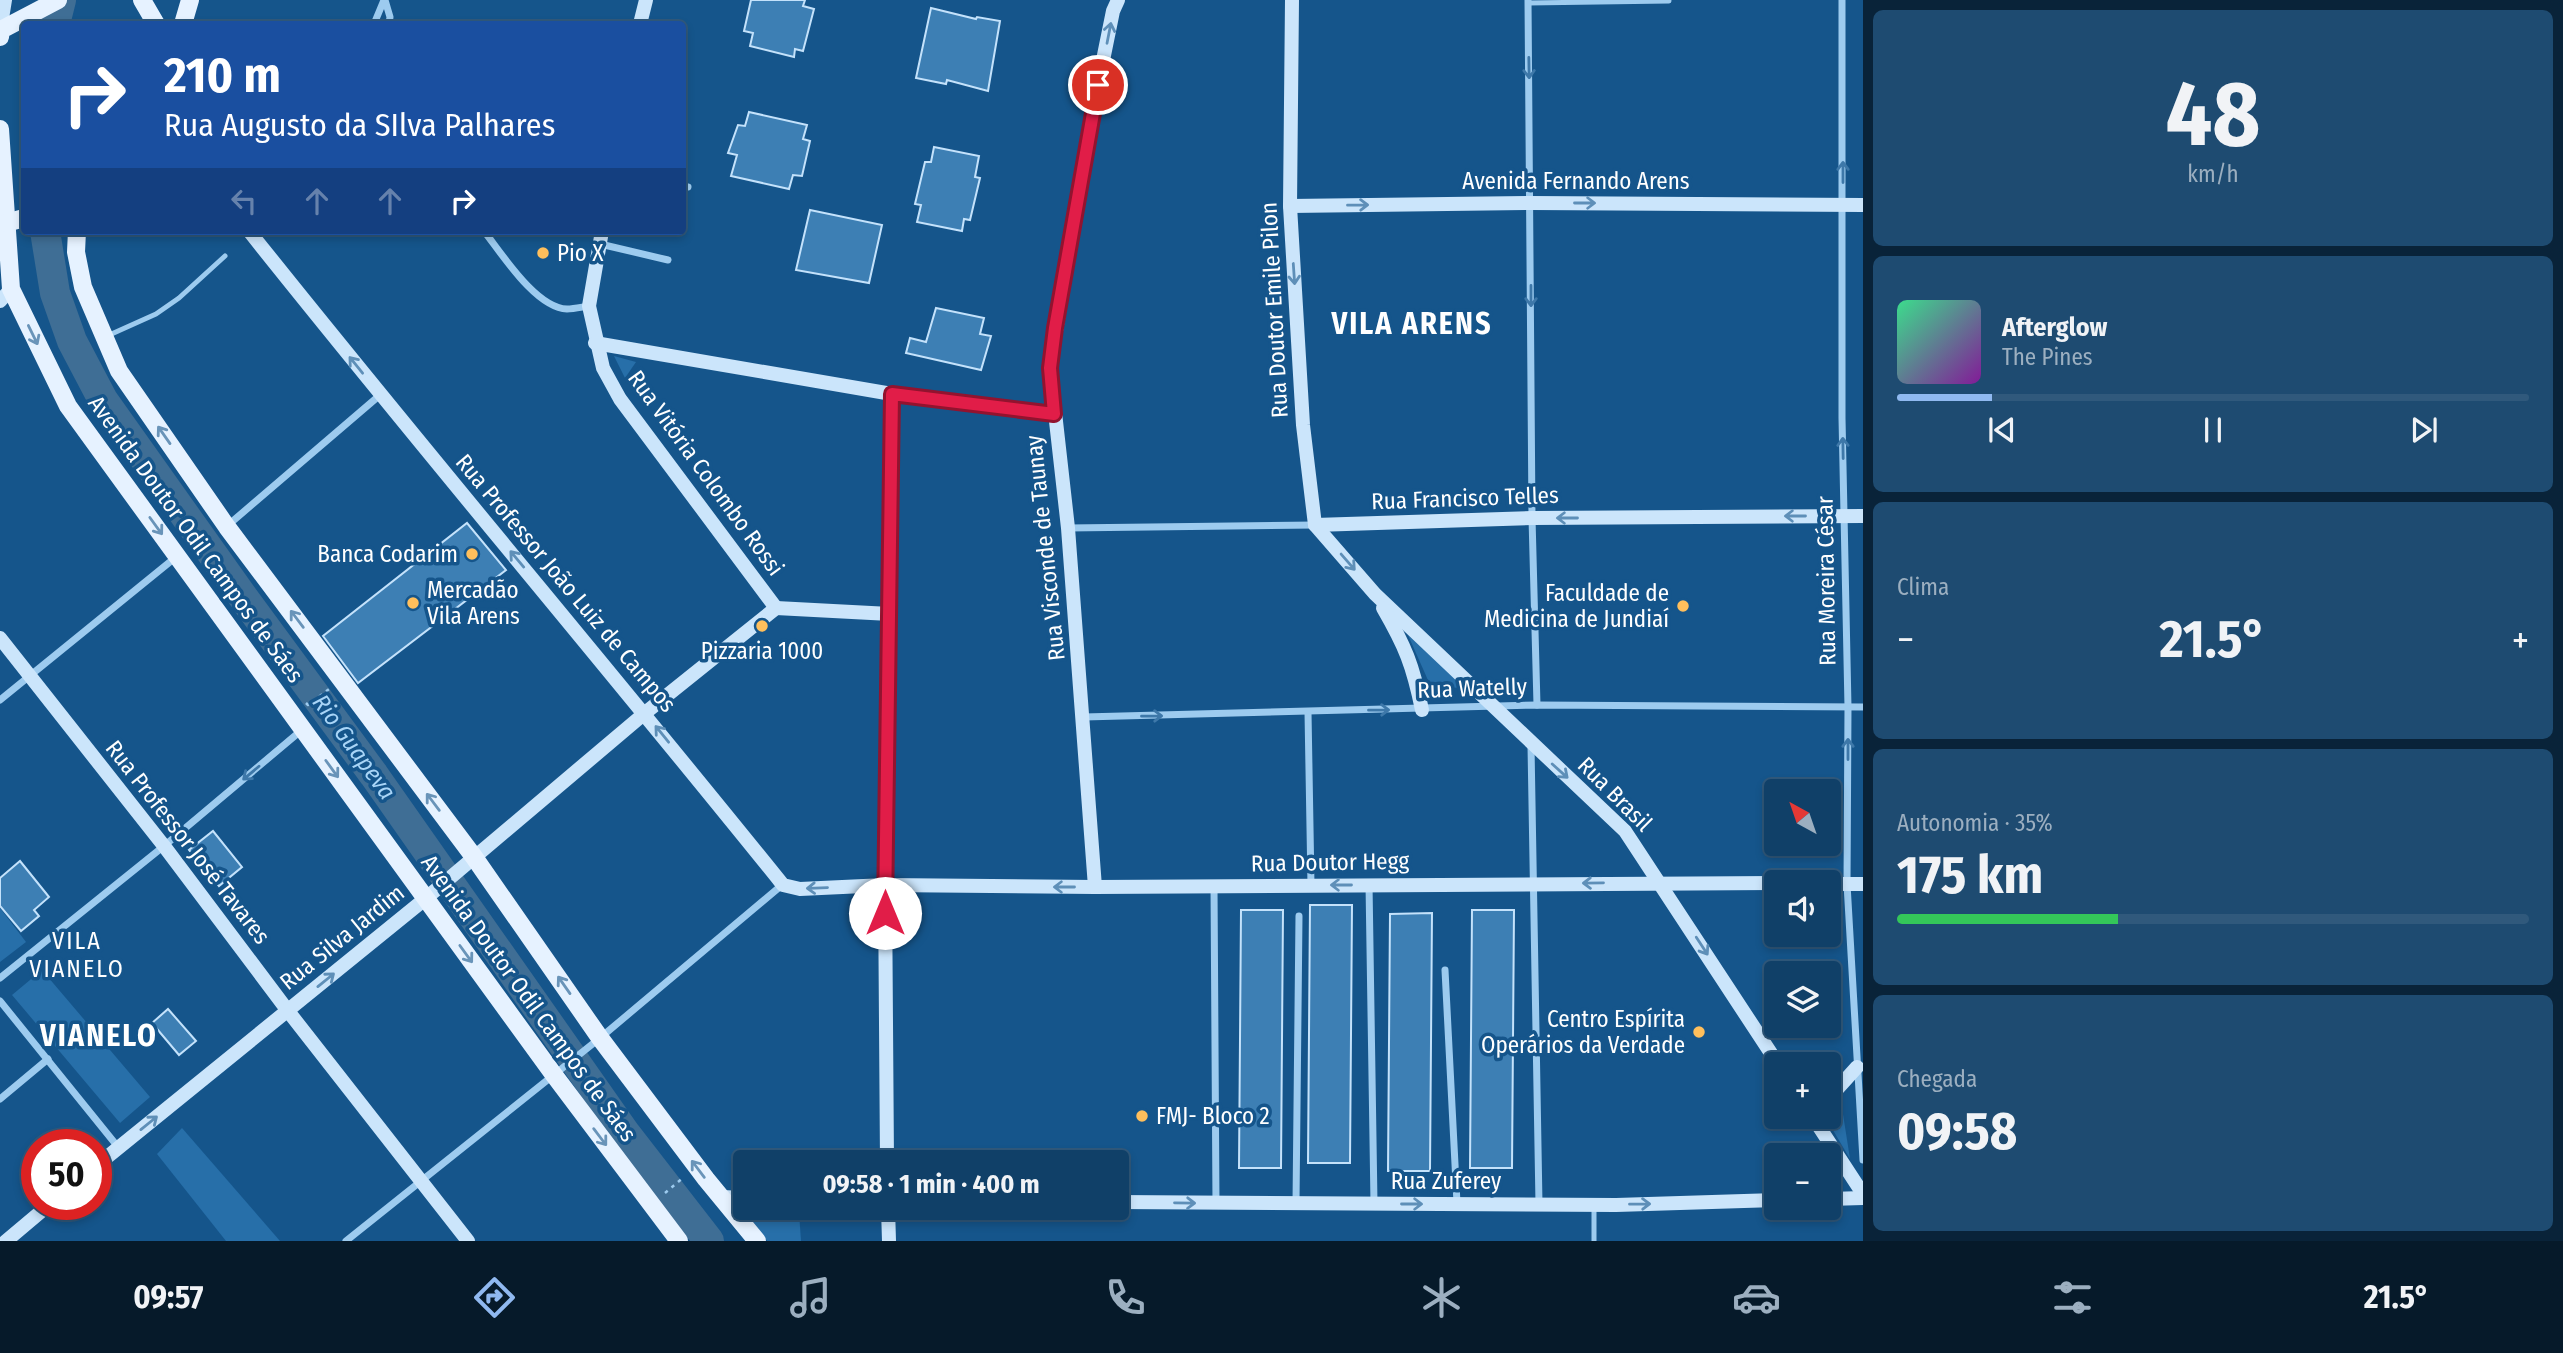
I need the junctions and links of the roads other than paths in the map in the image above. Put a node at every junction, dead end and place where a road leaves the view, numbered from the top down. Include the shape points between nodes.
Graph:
1 (5, 0) edge
2 (58, 0) edge
3 (142, 0) edge
4 (190, 0) edge
5 (385, 0) edge
6 (646, 0) edge
7 (1118, 0) edge
8 (1292, 0) edge
9 (1842, 0) edge
10 (1669, 1) edge
11 (1528, 2) edge
12 (154, 21) edge
13 (184, 21) edge
14 (375, 21) edge
15 (389, 21) edge
16 (641, 21) edge
17 (6, 28) edge
18 (0, 37) edge
19 (0, 129) edge
20 (1531, 203) junction
21 (1843, 205) junction
22 (1863, 205) edge
23 (1290, 206) junction
24 (13, 221) edge
25 (77, 235) edge
26 (252, 235) edge
27 (487, 235) edge
28 (601, 238) edge
29 (225, 256) dead end
30 (668, 260) dead end
31 (5, 295) edge
32 (589, 306) junction
33 (104, 337) junction
34 (595, 343) junction
35 (892, 394) junction
36 (380, 395) junction
37 (1054, 414) junction
38 (1844, 516) junction
39 (1863, 516) edge
40 (1532, 518) junction
41 (1315, 525) junction
42 (227, 527) junction
43 (1068, 528) junction
44 (177, 556) junction
45 (1375, 594) junction
46 (776, 608) junction
47 (890, 614) junction
48 (0, 638) edge
49 (30, 677) junction
50 (0, 701) edge
51 (1537, 705) junction
52 (1493, 706) junction
53 (1848, 707) junction
54 (1863, 707) edge
55 (1422, 710) junction
56 (1308, 712) junction
57 (645, 713) junction
58 (1084, 717) junction
59 (303, 729) junction
60 (1531, 745) junction
61 (164, 846) junction
62 (474, 857) junction
63 (1661, 883) junction
64 (1764, 883) edge
65 (783, 884) junction
66 (1369, 884) junction
67 (1536, 884) junction
68 (1841, 884) edge
69 (1847, 884) junction
70 (1863, 884) edge
71 (1311, 885) junction
72 (885, 886) junction
73 (1214, 886) junction
74 (1095, 887) junction
75 (431, 893) junction
76 (1298, 916) dead end
77 (1445, 970) dead end
78 (0, 978) edge
79 (0, 1001) edge
80 (288, 1011) junction
81 (596, 1041) junction
82 (1770, 1052) edge
83 (48, 1059) junction
84 (1857, 1066) junction
85 (558, 1072) junction
86 (1841, 1084) edge
87 (0, 1099) edge
88 (1820, 1129) edge
89 (119, 1147) junction
90 (887, 1150) edge
91 (112, 1153) edge
92 (1863, 1160) edge
93 (421, 1181) junction
94 (1863, 1196) edge
95 (721, 1198) junction
96 (733, 1198) edge
97 (1841, 1198) edge
98 (1764, 1200) edge
99 (1129, 1202) edge
100 (1216, 1203) junction
101 (1296, 1204) junction
102 (1374, 1204) junction
103 (1457, 1204) junction
104 (1539, 1204) junction
105 (1594, 1204) junction
106 (31, 1220) edge
107 (888, 1220) edge
108 (6, 1241) edge
109 (346, 1241) edge
110 (468, 1241) edge
111 (679, 1241) edge
112 (757, 1241) edge
113 (889, 1241) edge
114 (1594, 1241) edge

1 - 17 street
2 - 17 main road
3 - 12 main road
4 - 13 main road
5 - 14 street
5 - 15 street
6 - 16 street
37 -> 7 street, Rua Visconde de Taunay via 1050,368 1055,328 1088,134
8 - 23 street, Rua Doutor Emile Pilon
21 -> 9 street, Rua Moreira César
10 - 11 lane
11 -> 20 street
17 - 18 main road
19 - 24 main road, Avenida Doutor Odil Campos de Sáes
20 -> 21 street, Avenida Fernando Arens
23 -> 20 street, Avenida Fernando Arens
20 -> 40 street
21 - 22 street, Avenida Fernando Arens
38 -> 21 street, Rua Moreira César
23 -> 41 street, Rua Doutor Emile Pilon via 1303,425
24 - 31 main road, Avenida Doutor Odil Campos de Sáes
25 - 33 main road, Avenida Doutor Odil Campos de Sáes via 83,287
36 -> 26 street, Rua Professor João Luiz de Campos
27 - 32 street via 526,284 548,303 566,309
28 - 30 street
28 - 32 street, Rua Vitória Colombo Rossi
29 - 33 lane via 156,314
31 -> 44 main road, Avenida Doutor Odil Campos de Sáes via 68,406
32 - 34 street, Rua Vitória Colombo Rossi
42 -> 33 main road, Avenida Doutor Odil Campos de Sáes via 119,371
34 - 35 street
34 - 46 street, Rua Vitória Colombo Rossi via 620,399
35 - 37 street
35 - 47 street
36 - 42 street
57 -> 36 street, Rua Professor João Luiz de Campos
37 - 43 street, Rua Visconde de Taunay
38 - 39 street, Rua Francisco Telles
38 -> 40 street, Rua Francisco Telles
38 - 53 street, Rua Moreira César
40 - 41 street, Rua Francisco Telles
40 - 51 street
41 - 43 street, Rua Francisco Telles
41 -> 45 street
62 -> 42 main road, Avenida Doutor Odil Campos de Sáes
43 - 58 street, Rua Visconde de Taunay
44 - 49 street
44 - 59 main road, Avenida Doutor Odil Campos de Sáes
45 - 52 street, Rua Brasil
45 - 55 street via 1405,647
46 - 47 street, Rua Vitória Colombo Rossi
46 - 57 street, Rua Silva Jardim
47 - 72 street
48 - 49 street, Rua Professor José Tavares
49 - 50 street
49 - 61 street, Rua Professor José Tavares
51 - 52 street, Rua Watelly
51 - 53 street, Rua Watelly
52 - 55 street, Rua Watelly
52 - 60 street, Rua Brasil
53 - 54 street, Rua Watelly
69 -> 53 street, Rua Moreira César
56 -> 55 street, Rua Watelly
58 -> 56 street, Rua Watelly
56 - 71 street
57 - 62 street, Rua Silva Jardim
65 -> 57 street, Rua Professor João Luiz de Campos
58 - 74 street, Rua Visconde de Taunay
59 -> 61 street
59 -> 75 main road, Avenida Doutor Odil Campos de Sáes
60 -> 63 street, Rua Brasil via 1625,831
60 - 67 street
61 - 78 street
61 - 80 street, Rua Professor José Tavares
62 - 75 street, Rua Silva Jardim
81 -> 62 main road, Avenida Doutor Odil Campos de Sáes
63 - 64 street, Rua Doutor Hegg
63 -> 67 street, Rua Doutor Hegg
63 -> 82 street, Rua Brasil
72 -> 65 street via 800,889
65 - 81 street
66 - 67 street, Rua Doutor Hegg
66 -> 71 street, Rua Doutor Hegg
66 - 102 street
67 - 104 street
68 - 69 street
69 - 70 street
69 - 84 street, Rua Moreira César
71 - 73 street, Rua Doutor Hegg
74 -> 72 street, Rua Doutor Hegg
72 - 90 street
73 - 74 street, Rua Doutor Hegg
73 - 100 street
80 -> 75 street, Rua Silva Jardim
75 -> 85 main road, Avenida Doutor Odil Campos de Sáes
76 - 101 street
77 - 103 street
79 - 83 street
89 -> 80 street, Rua Silva Jardim
80 - 93 street, Rua Professor José Tavares
81 - 85 street
95 -> 81 main road, Avenida Doutor Odil Campos de Sáes
83 - 87 street
83 - 89 street
84 - 86 street
84 - 92 street, Rua Moreira César
85 - 93 street
85 -> 111 main road, Avenida Doutor Odil Campos de Sáes
88 - 94 street
89 - 91 street, Rua Silva Jardim
93 - 109 street
93 - 110 street, Rua Professor José Tavares
94 - 97 street
95 - 96 street
95 - 112 main road, Avenida Doutor Odil Campos de Sáes
105 -> 98 street, Rua Zuferey
99 -> 100 street, Rua Zuferey
100 - 101 street, Rua Zuferey
101 - 102 street, Rua Zuferey
102 -> 103 street, Rua Zuferey
103 - 104 street, Rua Zuferey
104 - 105 street, Rua Zuferey
105 - 114 lane
106 - 108 street
107 - 113 street

